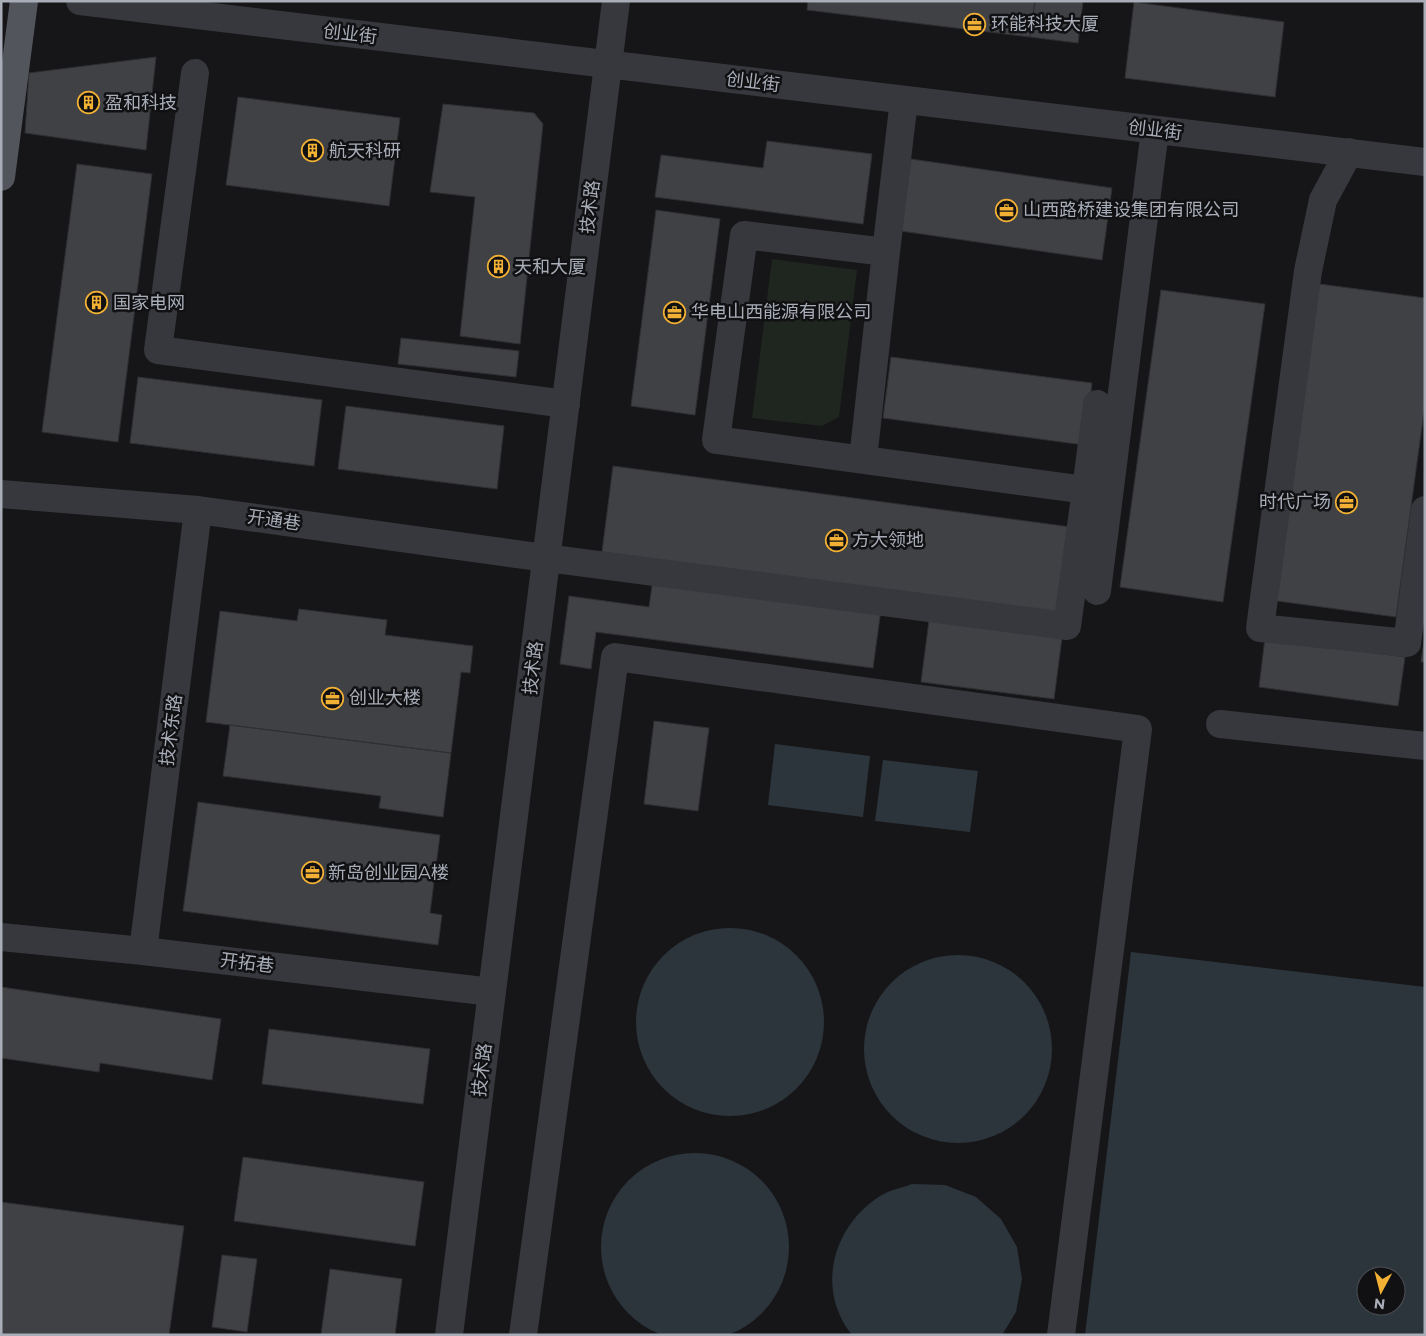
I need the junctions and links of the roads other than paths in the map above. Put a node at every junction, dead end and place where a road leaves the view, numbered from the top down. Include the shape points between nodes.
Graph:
1 (24, 1) edge
2 (80, 1) edge
3 (616, 1) edge
4 (608, 64) junction
5 (195, 73) dead end
6 (904, 100) junction
7 (1155, 130) junction
8 (1349, 152) junction
9 (1425, 162) edge
10 (1, 177) edge
11 (890, 268) junction
12 (566, 404) junction
13 (1097, 404) dead end
14 (863, 460) junction
15 (1086, 490) junction
16 (1, 494) edge
17 (198, 510) junction
18 (1425, 510) edge
19 (546, 558) junction
20 (1097, 591) dead end
21 (1220, 724) dead end
22 (1425, 746) edge
23 (1, 937) edge
24 (143, 951) junction
25 (492, 992) junction
26 (449, 1335) edge
27 (523, 1335) edge
28 (1061, 1335) edge

1 - 10 main road
2 - 4 street, 创业街
3 - 4 street, 技术路
4 - 6 street, 创业街
4 - 12 street, 技术路
5 - 12 street via 158,350
6 - 7 street, 创业街
6 - 11 street
7 - 8 street, 创业街
7 - 20 street
8 - 9 street, 创业街
8 - 18 street via 1323,200 1308,271 1260,628 1407,644
11 - 14 street
11 - 14 street via 744,236 716,440
12 - 19 street, 技术路
13 - 15 street
14 - 15 street
15 - 19 street, 开通巷 via 1067,626
16 - 17 street, 开通巷
17 - 19 street, 开通巷 via 358,540
17 - 24 street, 技术东路
19 - 25 street, 技术路
21 - 22 street
23 - 24 street, 开拓巷
24 - 25 street, 开拓巷
25 - 26 street, 技术路
27 - 28 street via 615,657 1138,729

